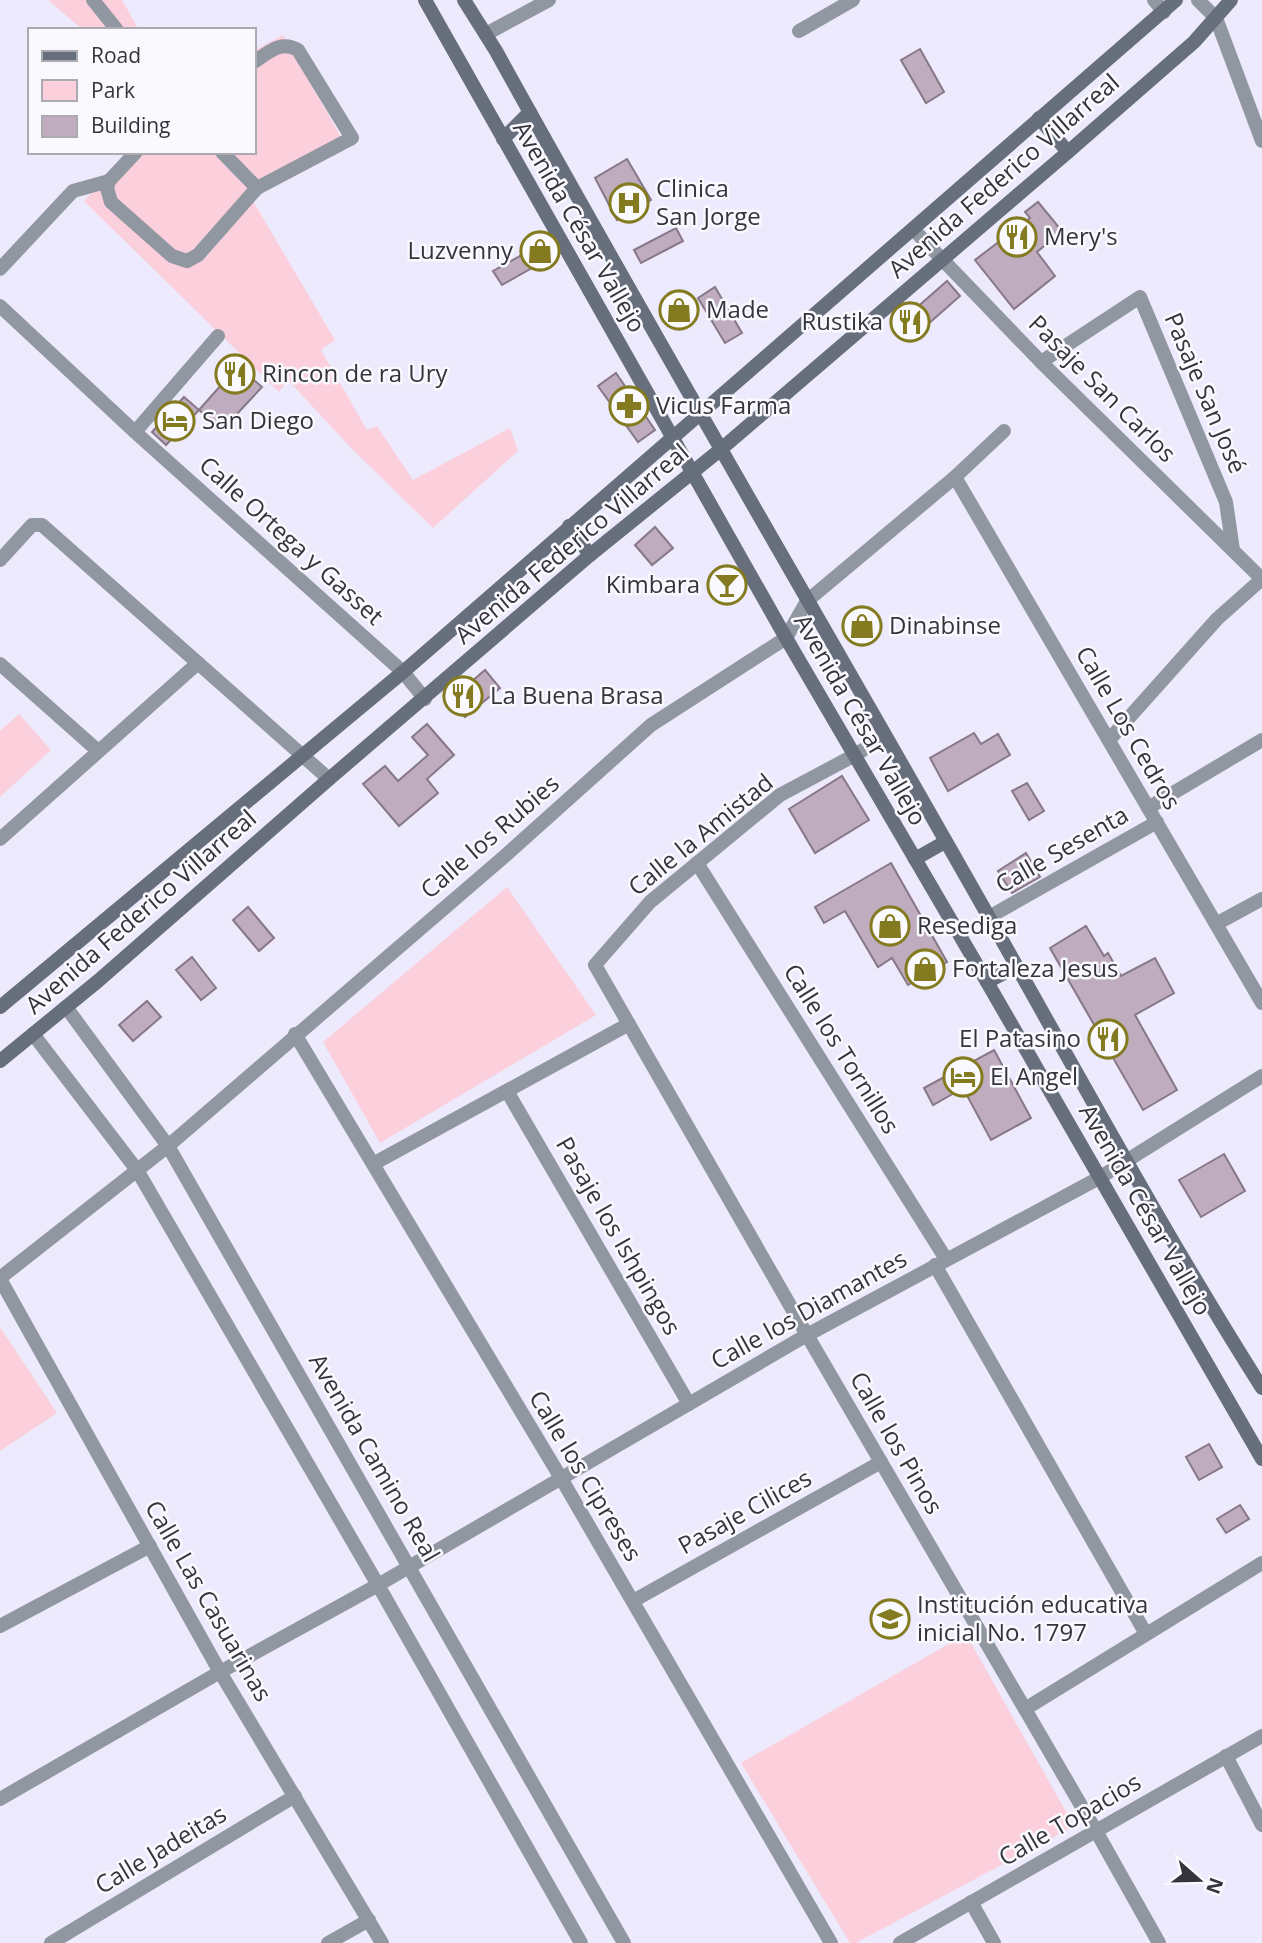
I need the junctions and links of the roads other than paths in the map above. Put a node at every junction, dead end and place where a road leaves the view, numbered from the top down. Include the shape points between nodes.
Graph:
1 (93, 0) edge
2 (425, 0) edge
3 (464, 0) edge
4 (549, 0) edge
5 (853, 0) edge
6 (1154, 0) edge
7 (1175, 0) edge
8 (1198, 0) edge
9 (1231, 0) edge
10 (1164, 12) junction
11 (1216, 18) junction
12 (115, 28) edge
13 (799, 32) dead end
14 (485, 34) junction
15 (256, 61) edge
16 (530, 112) junction
17 (1039, 118) junction
18 (503, 139) junction
19 (1262, 141) edge
20 (1068, 152) junction
21 (134, 154) edge
22 (224, 154) edge
23 (108, 185) junction
24 (257, 188) junction
25 (913, 229) junction
26 (943, 259) junction
27 (0, 269) edge
28 (0, 306) edge
29 (218, 336) dead end
30 (1041, 362) junction
31 (700, 415) junction
32 (1004, 431) dead end
33 (135, 432) junction
34 (672, 437) junction
35 (719, 450) junction
36 (691, 472) junction
37 (955, 477) junction
38 (569, 526) junction
39 (1233, 550) junction
40 (590, 555) junction
41 (0, 560) edge
42 (1262, 579) edge
43 (807, 601) junction
44 (786, 638) junction
45 (198, 663) junction
46 (0, 664) edge
47 (403, 672) junction
48 (425, 699) junction
49 (885, 736) junction
50 (1109, 740) junction
51 (1262, 740) edge
52 (97, 750) junction
53 (855, 755) junction
54 (302, 756) junction
55 (329, 779) junction
56 (1148, 808) junction
57 (1157, 822) junction
58 (0, 839) edge
59 (945, 842) junction
60 (915, 859) junction
61 (696, 863) junction
62 (1262, 899) edge
63 (989, 917) junction
64 (1216, 924) junction
65 (595, 965) joint
66 (1017, 966) junction
67 (988, 982) junction
68 (1262, 1003) edge
69 (0, 1007) edge
70 (66, 1007) junction
71 (629, 1024) junction
72 (33, 1034) junction
73 (295, 1034) junction
74 (0, 1061) edge
75 (1262, 1076) edge
76 (507, 1091) junction
77 (168, 1146) junction
78 (1126, 1162) junction
79 (373, 1164) junction
80 (136, 1170) junction
81 (1099, 1178) junction
82 (941, 1262) junction
83 (0, 1278) edge
84 (807, 1335) junction
85 (1262, 1388) edge
86 (689, 1404) junction
87 (1262, 1459) edge
88 (881, 1462) junction
89 (561, 1478) junction
90 (150, 1546) junction
91 (1262, 1563) edge
92 (410, 1566) junction
93 (378, 1585) junction
94 (633, 1601) junction
95 (0, 1626) edge
96 (1146, 1634) junction
97 (220, 1672) junction
98 (1025, 1709) junction
99 (1262, 1736) edge
100 (1226, 1756) junction
101 (295, 1796) junction
102 (0, 1799) edge
103 (1262, 1825) edge
104 (1096, 1831) junction
105 (971, 1902) junction
106 (369, 1920) junction
107 (51, 1943) edge
108 (328, 1943) edge
109 (382, 1943) edge
110 (581, 1943) edge
111 (624, 1943) edge
112 (831, 1943) edge
113 (900, 1943) edge
114 (995, 1943) edge
115 (1158, 1943) edge

1 - 12 street
2 - 18 main road, Avenida César Vallejo
3 - 14 main road, Avenida César Vallejo
4 - 14 street
5 - 13 street
6 - 10 street
7 - 10 main road, Avenida Federico Villarreal
8 - 11 street
9 - 11 main road, Avenida Federico Villarreal
10 - 17 main road, Avenida Federico Villarreal
11 - 19 street
11 - 20 main road, Avenida Federico Villarreal
14 - 16 main road, Avenida César Vallejo
15 - 24 street via 278,47 292,47 303,54 352,138
16 - 18 main road
16 - 31 main road, Avenida César Vallejo
17 - 20 main road
17 - 25 main road, Avenida Federico Villarreal
18 - 34 main road, Avenida César Vallejo
20 - 26 main road, Avenida Federico Villarreal
21 - 23 street
22 - 24 street
23 - 24 street via 111,202 172,256 187,261 198,255
23 - 27 street via 79,188 68,196
25 - 26 street, Pasaje San Carlos
25 - 31 main road, Avenida Federico Villarreal
26 - 30 street, Pasaje San Carlos
26 - 35 main road, Avenida Federico Villarreal
28 - 33 street, Calle Ortega y Gasset
29 - 33 street
30 - 39 street, Pasaje San Carlos
30 - 39 street, Pasaje San José via 1139,297 1226,502
31 - 34 main road, Avenida Federico Villarreal
31 - 35 main road, Avenida César Vallejo
32 - 37 street, Calle los Rubies
33 - 47 street, Calle Ortega y Gasset
34 - 36 main road, Avenida César Vallejo
34 - 38 main road, Avenida Federico Villarreal
35 - 36 main road, Avenida Federico Villarreal
35 - 43 main road, Avenida César Vallejo
36 - 40 main road, Avenida Federico Villarreal
36 - 44 main road, Avenida César Vallejo
37 - 43 street, Calle los Rubies
37 - 50 street, Calle Los Cedros
38 - 40 main road
38 - 47 main road, Avenida Federico Villarreal
39 - 42 street, Pasaje San Carlos
40 - 48 main road, Avenida Federico Villarreal
41 - 45 street via 32,525 42,525
42 - 50 street via 1217,619
43 - 44 street, Calle los Rubies
43 - 49 main road, Avenida César Vallejo
44 - 53 main road, Avenida César Vallejo
44 - 73 street, Calle los Rubies via 651,725
45 - 52 street
45 - 54 street
46 - 52 street
47 - 48 street, Calle Ortega y Gasset
47 - 54 main road, Avenida Federico Villarreal
48 - 55 main road, Avenida Federico Villarreal
49 - 53 street, Calle la Amistad
49 - 59 main road, Avenida César Vallejo
50 - 56 street, Calle Los Cedros
51 - 56 street
52 - 58 street
53 - 60 main road, Avenida César Vallejo
53 - 61 street, Calle la Amistad via 780,795
54 - 55 street
54 - 69 main road, Avenida Federico Villarreal
55 - 70 main road, Avenida Federico Villarreal
56 - 57 street, Calle Los Cedros
57 - 63 street, Calle Sesenta
57 - 64 street, Calle Los Cedros
59 - 60 main road
59 - 63 main road, Avenida César Vallejo
60 - 67 main road, Avenida César Vallejo
61 - 65 street, Calle la Amistad via 650,902
61 - 82 street, Calle los Tornillos
62 - 64 street
63 - 66 main road, Avenida César Vallejo
64 - 68 street, Calle Los Cedros
65 - 71 street, Calle los Pinos
66 - 67 main road
66 - 78 main road, Avenida César Vallejo
67 - 81 main road, Avenida César Vallejo
70 - 72 main road, Avenida Federico Villarreal
70 - 77 street, Avenida Camino Real
71 - 76 street
71 - 84 street, Calle los Pinos
72 - 74 main road, Avenida Federico Villarreal
72 - 80 street
73 - 77 street, Calle los Rubies
73 - 79 street, Calle los Cipreses
75 - 78 street, Calle los Diamantes
76 - 79 street
76 - 86 street, Pasaje los Ishpingos
77 - 80 street, Calle los Rubies
77 - 92 street, Avenida Camino Real
78 - 81 street, Calle los Diamantes
78 - 85 main road, Avenida César Vallejo
79 - 89 street, Calle los Cipreses
80 - 83 street, Calle los Rubies
80 - 93 street
81 - 82 street, Calle los Diamantes
81 - 87 main road, Avenida César Vallejo
82 - 84 street, Calle los Diamantes
82 - 96 street, Calle los Tornillos
83 - 90 street, Calle Las Casuarinas
84 - 86 street, Calle los Diamantes
84 - 88 street, Calle los Pinos
86 - 89 street, Calle los Diamantes
88 - 94 street, Pasaje Cilices
88 - 98 street, Calle los Pinos
89 - 92 street, Calle los Diamantes
89 - 94 street, Calle los Cipreses
90 - 95 street
90 - 97 street, Calle Las Casuarinas
91 - 96 street
92 - 93 street, Calle los Diamantes
92 - 111 street, Avenida Camino Real
93 - 97 street
93 - 110 street
94 - 112 street, Calle los Cipreses
96 - 98 street
97 - 101 street, Calle Las Casuarinas
97 - 102 street
98 - 104 street, Calle los Pinos
99 - 100 street, Calle Topacios
100 - 103 street
100 - 104 street, Calle Topacios
101 - 106 street, Calle Las Casuarinas
101 - 107 street, Calle Jadeitas
104 - 105 street, Calle Topacios
104 - 115 street, Calle los Pinos
105 - 113 street, Calle Topacios
105 - 114 street
106 - 108 street
106 - 109 street, Calle Las Casuarinas

